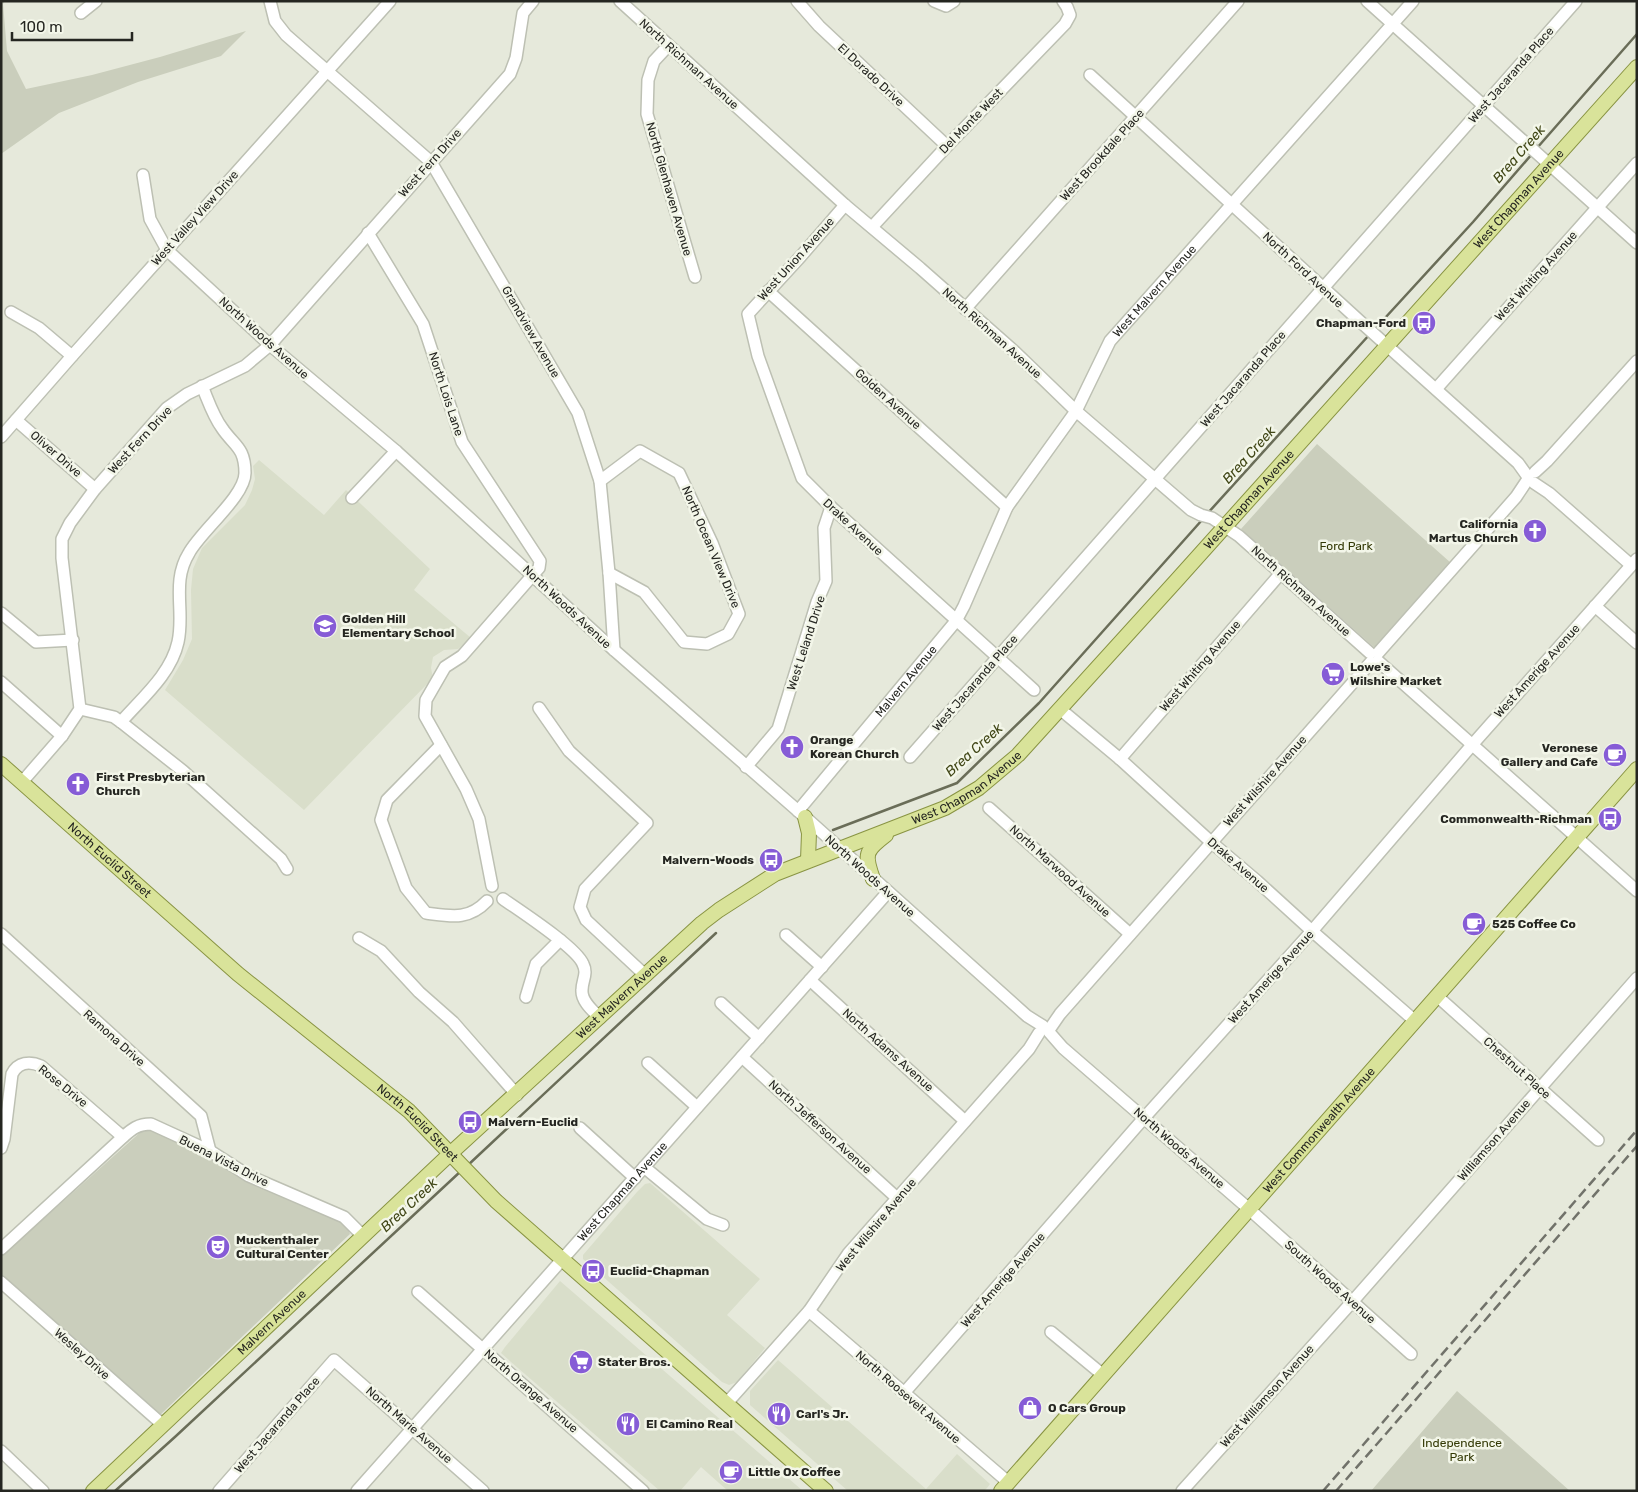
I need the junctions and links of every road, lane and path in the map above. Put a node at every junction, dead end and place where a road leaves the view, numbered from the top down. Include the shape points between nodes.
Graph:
1 (96, 1) edge
2 (270, 1) edge
3 (390, 1) edge
4 (533, 1) edge
5 (620, 1) edge
6 (797, 1) edge
7 (934, 1) edge
8 (1063, 1) edge
9 (1238, 1) edge
10 (1367, 1) edge
11 (1413, 1) edge
12 (1576, 1) edge
13 (950, 4) edge
14 (81, 13) dead end
15 (1393, 24) junction
16 (668, 46) junction
17 (1637, 66) edge
18 (327, 72) junction
19 (1090, 75) dead end
20 (1484, 106) junction
21 (1136, 116) junction
22 (947, 146) junction
23 (431, 162) junction
24 (1637, 163) edge
25 (1548, 165) junction
26 (144, 175) dead end
27 (1232, 204) junction
28 (845, 205) junction
29 (1597, 208) junction
30 (872, 227) junction
31 (368, 233) junction
32 (1637, 243) edge
33 (167, 250) junction
34 (695, 277) dead end
35 (1323, 288) junction
36 (768, 291) junction
37 (965, 309) junction
38 (10, 312) dead end
39 (748, 314) joint
40 (1381, 341) junction
41 (270, 345) junction
42 (72, 356) junction
43 (1637, 361) edge
44 (202, 386) junction
45 (1436, 389) junction
46 (1076, 411) junction
47 (16, 420) junction
48 (1, 437) edge
49 (396, 451) junction
50 (1533, 477) junction
51 (1155, 479) junction
52 (600, 481) junction
53 (95, 489) junction
54 (352, 498) dead end
55 (831, 507) junction
56 (1007, 508) junction
57 (1224, 526) junction
58 (1634, 562) edge
59 (609, 573) junction
60 (1281, 573) junction
61 (533, 575) junction
62 (1595, 606) junction
63 (1, 613) edge
64 (956, 621) junction
65 (73, 640) junction
66 (1637, 643) edge
67 (614, 650) junction
68 (997, 658) junction
69 (1374, 658) junction
70 (1, 682) edge
71 (1034, 690) dead end
72 (538, 708) dead end
73 (80, 709) junction
74 (1060, 709) junction
75 (121, 722) junction
76 (62, 736) junction
77 (440, 744) junction
78 (1472, 745) junction
79 (910, 756) dead end
80 (1120, 759) junction
81 (1, 764) edge
82 (746, 767) junction
83 (1637, 769) edge
84 (22, 782) junction
85 (989, 808) dead end
86 (802, 814) junction
87 (899, 826) junction
88 (1576, 838) junction
89 (1211, 842) junction
90 (839, 848) junction
91 (808, 860) junction
92 (288, 869) dead end
93 (873, 879) junction
94 (492, 886) dead end
95 (1637, 891) edge
96 (888, 892) junction
97 (503, 899) dead end
98 (487, 901) dead end
99 (1312, 931) junction
100 (1, 934) edge
101 (1130, 934) junction
102 (786, 935) dead end
103 (359, 938) dead end
104 (560, 940) junction
105 (822, 967) junction
106 (646, 976) junction
107 (1637, 978) edge
108 (810, 980) junction
109 (1437, 996) junction
110 (526, 997) dead end
111 (721, 1003) dead end
112 (600, 1018) junction
113 (1415, 1021) junction
114 (1044, 1032) junction
115 (759, 1038) junction
116 (742, 1057) junction
117 (648, 1063) dead end
118 (1540, 1088) junction
119 (516, 1095) junction
120 (697, 1107) junction
121 (1144, 1118) junction
122 (965, 1121) junction
123 (580, 1128) dead end
124 (123, 1137) junction
125 (1598, 1140) dead end
126 (1, 1148) edge
127 (210, 1151) junction
128 (455, 1158) junction
129 (644, 1167) junction
130 (635, 1178) junction
131 (898, 1198) junction
132 (1249, 1209) junction
133 (723, 1225) dead end
134 (362, 1236) junction
135 (1, 1249) edge
136 (562, 1260) junction
137 (1, 1282) edge
138 (418, 1292) dead end
139 (1352, 1302) junction
140 (809, 1311) junction
141 (1051, 1332) dead end
142 (482, 1348) junction
143 (1411, 1354) dead end
144 (334, 1360) joint
145 (1103, 1375) junction
146 (904, 1394) junction
147 (726, 1404) junction
148 (163, 1425) junction
149 (412, 1429) junction
150 (1, 1451) edge
151 (1004, 1486) edge
152 (43, 1491) edge
153 (93, 1491) edge
154 (219, 1491) edge
155 (357, 1491) edge
156 (483, 1491) edge
157 (643, 1491) edge
158 (826, 1491) edge
159 (1182, 1491) edge

1 - 14 street
2 - 18 street, Grandview Avenue via 275,22
3 - 18 street, West Valley View Drive
4 - 23 street, West Fern Drive via 523,13 516,58 510,74
5 - 16 street, North Richman Avenue
6 - 22 street, El Dorado Drive via 819,26
7 - 13 street
8 - 22 street, Del Monte West via 1070,15 1065,24
9 - 21 street, West Brookdale Place
10 - 15 street
11 - 15 street, West Malvern Avenue
12 - 20 street, West Jacaranda Place
15 - 20 street
15 - 27 street, West Malvern Avenue
16 - 28 street, North Richman Avenue
16 - 34 street, North Glenhaven Avenue via 654,61 648,80 647,114
17 - 25 main road, West Chapman Avenue
18 - 23 street, Grandview Avenue
18 - 33 street, West Valley View Drive
19 - 21 street, North Ford Avenue
20 - 25 street
20 - 35 street, West Jacaranda Place
21 - 27 street, North Ford Avenue
21 - 37 street, West Brookdale Place
22 - 30 street, Del Monte West
23 - 31 street, West Fern Drive
23 - 52 street, Grandview Avenue via 578,413
24 - 29 street, West Whiting Avenue
25 - 29 street
25 - 40 main road, West Chapman Avenue
26 - 33 street, North Woods Avenue via 150,219
27 - 35 street, North Ford Avenue
27 - 46 street, West Malvern Avenue via 1110,341
28 - 30 street, North Richman Avenue
28 - 36 street, West Union Avenue
29 - 32 street
29 - 45 street, West Whiting Avenue
30 - 37 street, North Richman Avenue
31 - 41 street, West Fern Drive
31 - 61 street, North Lois Lane via 423,324 462,442 540,561
33 - 41 street, North Woods Avenue
33 - 42 street, West Valley View Drive
35 - 40 street, North Ford Avenue
35 - 51 street, West Jacaranda Place
36 - 39 street, West Union Avenue
36 - 56 street, Golden Avenue
37 - 46 street, North Richman Avenue
38 - 42 street via 39,328
39 - 55 street, Drake Avenue via 758,356 802,478
40 - 45 street, North Ford Avenue
40 - 57 main road, West Chapman Avenue
41 - 44 street, West Fern Drive via 245,366
41 - 49 street, North Woods Avenue
42 - 47 street, West Valley View Drive
43 - 50 street, West Wilshire Avenue
44 - 53 street, West Fern Drive via 167,408
44 - 75 street via 222,428 244,456 245,475 236,495 197,540 183,563 179,578 179,640 174,654 164,672
45 - 50 street, North Ford Avenue
46 - 51 street, North Richman Avenue
46 - 56 street, West Malvern Avenue
47 - 48 street, West Valley View Drive
47 - 53 street, Oliver Drive
49 - 54 street
49 - 61 street, North Woods Avenue
50 - 58 street, North Ford Avenue
50 - 69 street, West Wilshire Avenue
51 - 57 street, North Richman Avenue via 1191,510
51 - 68 street, West Jacaranda Place
52 - 59 street, Grandview Avenue
52 - 59 street, North Ocean View Drive via 640,451 679,473 712,543 739,614 728,634 708,644 684,642 644,592
53 - 65 street, West Fern Drive via 62,539
55 - 64 street, Drake Avenue
55 - 82 street, West Leland Drive via 824,528 826,581 781,720 778,729
56 - 64 street, West Malvern Avenue
57 - 60 street, North Richman Avenue
57 - 74 main road, West Chapman Avenue
58 - 62 street, West Amerige Avenue
59 - 67 street, Grandview Avenue
60 - 69 street, North Richman Avenue
60 - 80 street, West Whiting Avenue
61 - 67 street, North Woods Avenue
61 - 77 street via 462,656 445,667 426,700 425,716
62 - 66 street
62 - 78 street, West Amerige Avenue
63 - 65 street via 36,642
64 - 68 street, Drake Avenue
64 - 86 street, Malvern Avenue
65 - 73 street, West Fern Drive
67 - 82 street, North Woods Avenue
68 - 71 street, Drake Avenue
68 - 79 street, West Jacaranda Place
69 - 78 street, North Richman Avenue
69 - 89 street, West Wilshire Avenue
70 - 76 street
72 - 106 street via 569,751 647,822 585,889 580,907 586,920
73 - 75 street via 114,717
73 - 76 street
74 - 80 street, Drake Avenue
74 - 87 main road, West Chapman Avenue via 1026,747 979,788 945,808
75 - 92 street via 183,771 281,859
76 - 84 street
77 - 94 street via 479,819
77 - 98 street via 387,800 381,820 406,888 426,913 461,917 474,912
78 - 88 street, North Richman Avenue
78 - 99 street, West Amerige Avenue
80 - 89 street, Drake Avenue
81 - 84 main road, North Euclid Street
82 - 86 street, North Woods Avenue
83 - 88 main road, West Commonwealth Avenue
84 - 128 main road, North Euclid Street via 238,974 410,1111
85 - 101 street, North Marwood Avenue
86 - 90 street, North Woods Avenue
86 - 91 main road via 809,838
87 - 90 main road, West Chapman Avenue
87 - 93 main road via 867,854
88 - 95 street, North Richman Avenue
88 - 109 main road, West Commonwealth Avenue
89 - 99 street, Drake Avenue
89 - 101 street, West Wilshire Avenue
90 - 91 main road, West Chapman Avenue
90 - 93 street, North Woods Avenue
91 - 106 main road, West Malvern Avenue via 775,874 719,910
93 - 96 street, North Woods Avenue
96 - 105 street, West Chapman Avenue
96 - 114 street, North Woods Avenue
97 - 104 street
99 - 113 street, Drake Avenue
99 - 121 street, West Amerige Avenue
100 - 127 street, Ramona Drive via 201,1116
101 - 114 street, West Wilshire Avenue
102 - 105 street
103 - 119 street via 381,952 419,992 454,1022
104 - 110 street via 536,964
104 - 112 street via 582,962 586,971 582,990 584,1000
105 - 108 street, West Chapman Avenue
106 - 112 main road, West Malvern Avenue
107 - 118 street, Williamson Avenue
108 - 115 street, West Chapman Avenue
108 - 122 street, North Adams Avenue
109 - 113 main road, West Commonwealth Avenue
109 - 118 street, Chestnut Place
111 - 115 street
112 - 119 main road, West Malvern Avenue
113 - 132 main road, West Commonwealth Avenue
114 - 121 street, North Woods Avenue
114 - 122 street, West Wilshire Avenue
115 - 116 street, West Chapman Avenue
116 - 120 street, West Chapman Avenue
116 - 131 street, North Jefferson Avenue
117 - 120 street
118 - 125 street, Chestnut Place
118 - 139 street, Williamson Avenue
119 - 128 main road, West Malvern Avenue
120 - 129 street, West Chapman Avenue
121 - 132 street, North Woods Avenue
121 - 146 street, West Amerige Avenue
122 - 131 street, West Wilshire Avenue
123 - 130 street
124 - 126 street, Rose Drive via 42,1066 26,1063 14,1069 12,1074
124 - 127 street, Buena Vista Drive via 136,1126 151,1124
124 - 135 street, Buena Vista Drive
127 - 134 street, Buena Vista Drive via 249,1176 344,1217
128 - 134 main road, Malvern Avenue
128 - 136 main road, North Euclid Street via 496,1201
129 - 130 street, West Chapman Avenue
129 - 133 street via 708,1220
130 - 136 street, West Chapman Avenue
131 - 140 street, West Wilshire Avenue via 848,1254
132 - 139 street, South Woods Avenue
132 - 145 main road, West Commonwealth Avenue
134 - 148 main road, Malvern Avenue
136 - 142 street, West Chapman Avenue
136 - 147 main road, North Euclid Street
137 - 148 street, Wesley Drive
138 - 142 street, North Orange Avenue
139 - 143 street, South Woods Avenue
139 - 159 street, West Williamson Avenue
140 - 146 street, North Roosevelt Avenue
140 - 147 street, West Wilshire Avenue
141 - 145 street
142 - 149 street, West Chapman Avenue
142 - 157 street, North Orange Avenue
144 - 149 street, North Marie Avenue
144 - 154 street, West Jacaranda Place
145 - 151 main road, West Commonwealth Avenue
146 - 151 street, North Roosevelt Avenue
147 - 158 main road, North Euclid Street
148 - 153 main road, Malvern Avenue
149 - 155 street, West Chapman Avenue
149 - 156 street, North Marie Avenue
150 - 152 street

